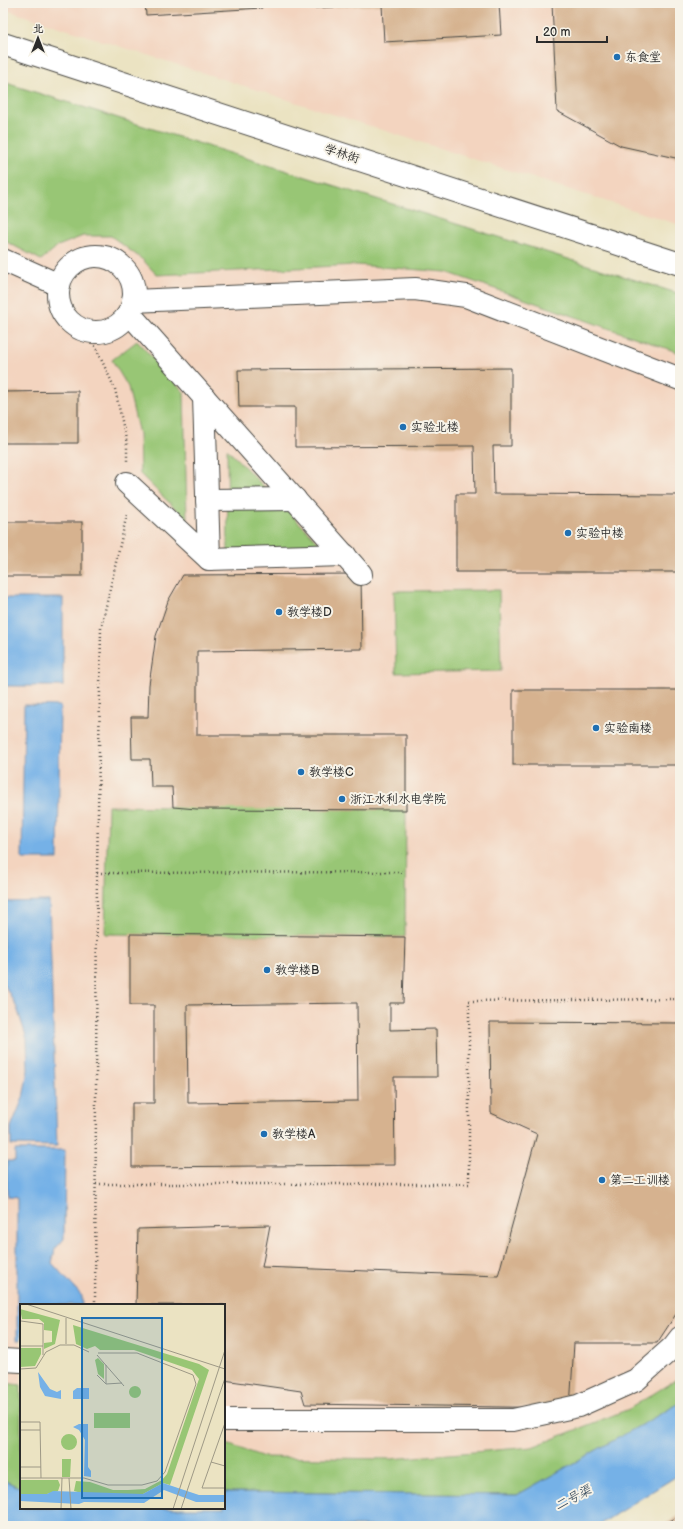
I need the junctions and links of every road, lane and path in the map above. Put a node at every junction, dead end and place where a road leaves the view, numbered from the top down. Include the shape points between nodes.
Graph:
1 (3, 44) edge
2 (3, 260) edge
3 (680, 264) edge
4 (59, 285) junction
5 (131, 307) junction
6 (88, 331) junction
7 (680, 379) edge
8 (204, 397) junction
9 (128, 483) junction
10 (295, 499) junction
11 (207, 500) junction
12 (344, 556) junction
13 (209, 559) junction
14 (361, 574) dead end
15 (405, 872) dead end
16 (97, 873) junction
17 (680, 999) edge
18 (96, 1184) junction
19 (95, 1304) edge
20 (680, 1338) edge
21 (3, 1360) edge
22 (20, 1361) edge
23 (225, 1420) edge

1 - 3 street, 学林街
2 - 4 street
4 - 5 street via 64,273 84,258 97,256 110,259 121,265 129,275 134,288
4 - 6 street via 58,297 67,319
5 - 6 street via 121,322 111,329 100,332
5 - 7 street via 415,289 466,296
5 - 8 street
6 - 9 path via 115,388 127,444
8 - 10 street
8 - 11 street
9 - 13 street
9 - 16 path via 128,512 101,628
10 - 11 street
10 - 12 street
11 - 13 street
12 - 13 street
12 - 14 street
15 - 16 path
16 - 18 path
17 - 18 path via 469,1002 469,1184
18 - 19 path
20 - 23 street via 636,1380 578,1406 513,1420
21 - 22 street

